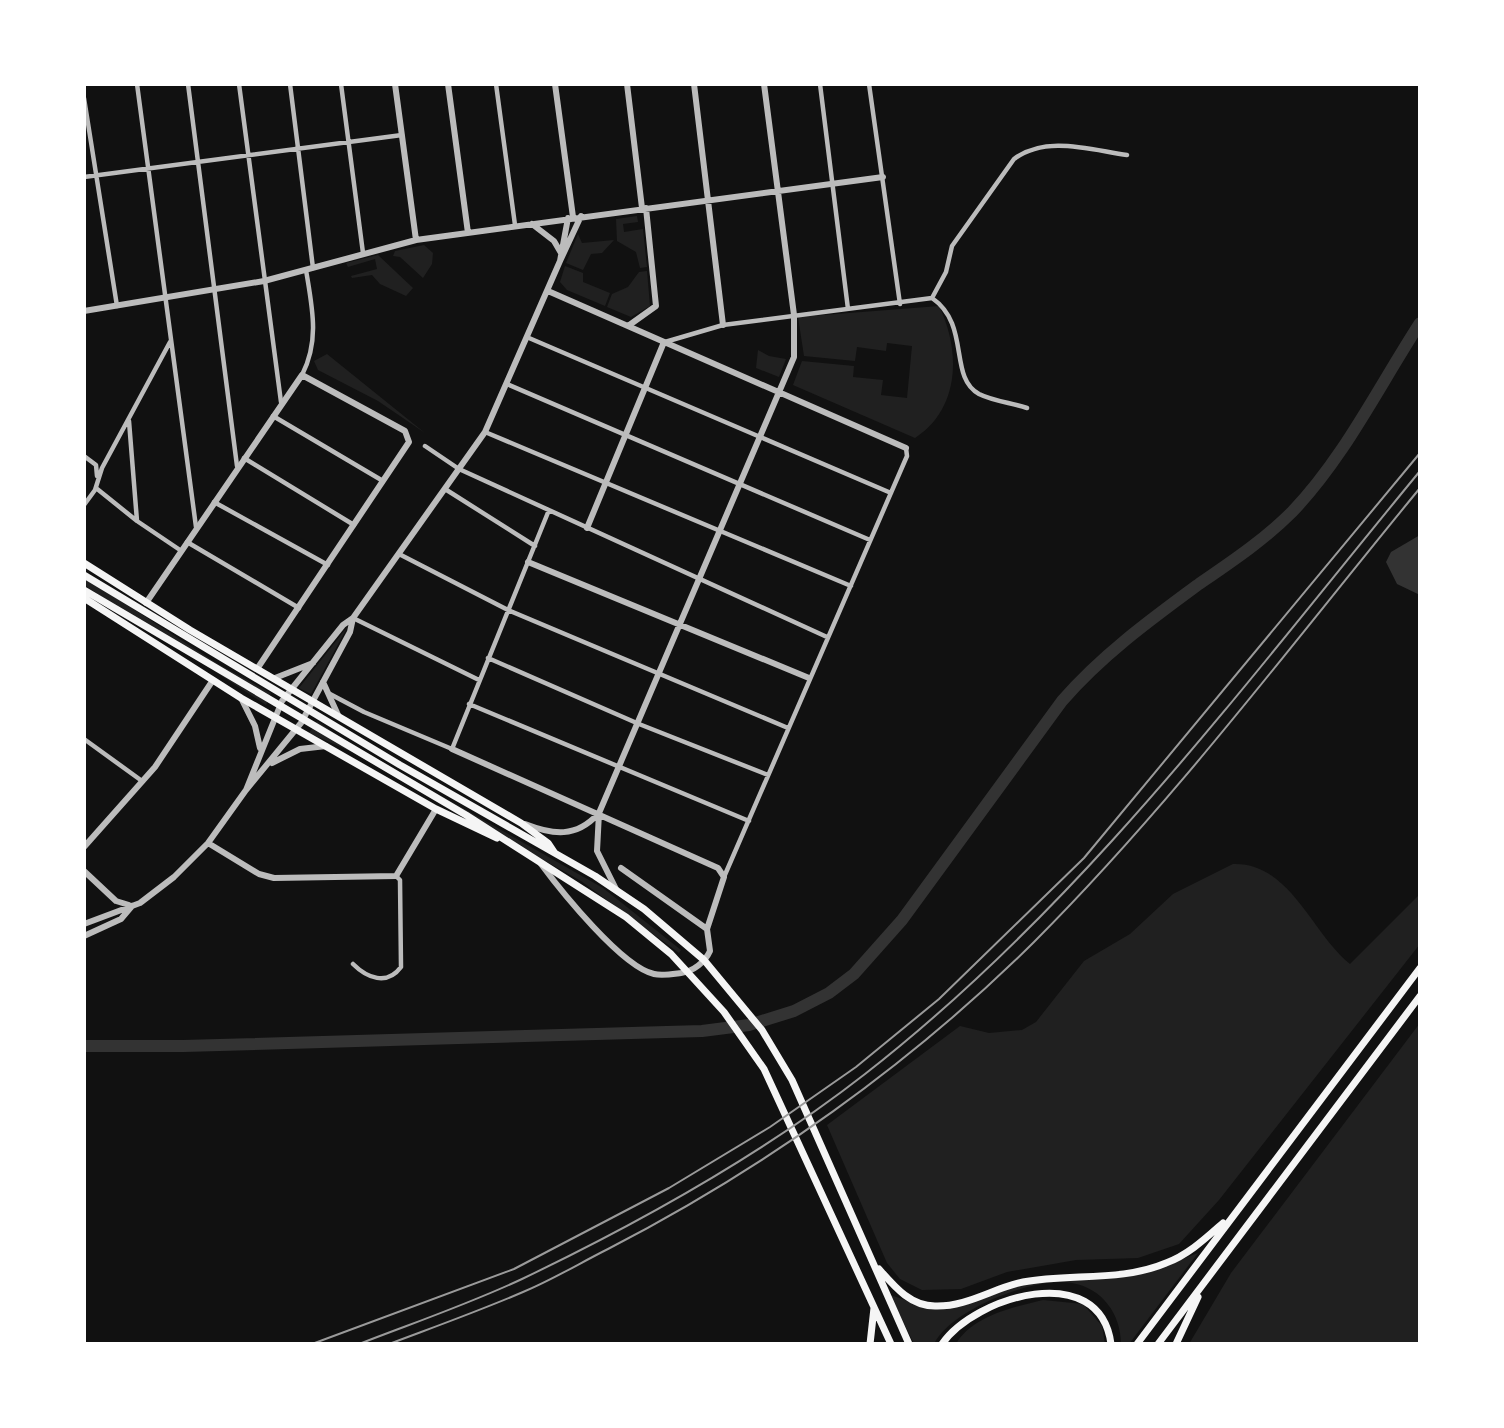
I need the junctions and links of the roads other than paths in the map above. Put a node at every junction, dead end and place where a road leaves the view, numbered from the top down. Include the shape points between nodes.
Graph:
1 (137, 84) edge
2 (188, 84) edge
3 (239, 84) edge
4 (290, 84) edge
5 (341, 84) edge
6 (396, 84) edge
7 (448, 84) edge
8 (496, 84) edge
9 (555, 84) edge
10 (627, 84) edge
11 (694, 84) edge
12 (764, 84) edge
13 (820, 84) edge
14 (869, 84) edge
15 (84, 98) edge
16 (402, 135) junction
17 (348, 141) junction
18 (298, 148) junction
19 (248, 154) junction
20 (1128, 155) dead end
21 (198, 160) junction
22 (148, 167) junction
23 (96, 173) junction
24 (84, 177) edge
25 (883, 177) junction
26 (832, 183) junction
27 (778, 190) junction
28 (708, 200) junction
29 (644, 208) junction
30 (574, 217) junction
31 (530, 223) junction
32 (515, 226) junction
33 (468, 233) junction
34 (415, 240) junction
35 (363, 253) junction
36 (561, 258) junction
37 (313, 268) junction
38 (306, 270) junction
39 (264, 281) junction
40 (214, 291) junction
41 (548, 291) junction
42 (932, 298) junction
43 (165, 299) junction
44 (900, 304) junction
45 (117, 306) junction
46 (848, 309) junction
47 (84, 311) edge
48 (794, 315) junction
49 (723, 325) junction
50 (628, 326) junction
51 (529, 338) junction
52 (170, 341) junction
53 (664, 342) junction
54 (302, 375) junction
55 (507, 384) junction
56 (645, 388) junction
57 (779, 392) junction
58 (281, 402) junction
59 (1027, 408) dead end
60 (272, 415) junction
61 (129, 421) junction
62 (485, 432) junction
63 (625, 435) junction
64 (760, 437) junction
65 (425, 446) dead end
66 (906, 448) joint
67 (84, 456) edge
68 (243, 457) junction
69 (237, 466) junction
70 (459, 469) junction
71 (383, 481) junction
72 (606, 483) junction
73 (740, 484) junction
74 (96, 486) junction
75 (446, 489) junction
76 (891, 493) junction
77 (214, 501) junction
78 (84, 505) edge
79 (549, 510) junction
80 (137, 521) junction
81 (354, 525) junction
82 (196, 527) junction
83 (587, 528) junction
84 (720, 531) junction
85 (870, 540) junction
86 (186, 542) junction
87 (535, 546) junction
88 (180, 550) junction
89 (399, 554) junction
90 (528, 562) junction
91 (84, 563) edge
92 (328, 565) junction
93 (84, 575) edge
94 (700, 579) junction
95 (851, 586) junction
96 (84, 590) edge
97 (85, 601) edge
98 (146, 603) junction
99 (299, 608) junction
100 (508, 610) junction
101 (353, 618) junction
102 (681, 625) junction
103 (827, 637) junction
104 (488, 658) junction
105 (315, 662) junction
106 (257, 669) junction
107 (660, 676) junction
108 (275, 678) junction
109 (809, 678) junction
110 (213, 680) junction
111 (479, 680) junction
112 (323, 682) junction
113 (292, 689) junction
114 (329, 694) junction
115 (240, 697) junction
116 (314, 702) junction
117 (469, 704) junction
118 (274, 717) junction
119 (340, 717) junction
120 (639, 724) junction
121 (788, 728) junction
122 (296, 729) junction
123 (84, 739) edge
124 (328, 747) junction
125 (452, 749) junction
126 (260, 750) junction
127 (267, 766) junction
128 (620, 769) junction
129 (768, 775) junction
130 (142, 781) junction
131 (246, 790) junction
132 (436, 809) junction
133 (599, 813) junction
134 (749, 821) junction
135 (521, 822) junction
136 (501, 839) junction
137 (208, 843) junction
138 (84, 847) edge
139 (556, 855) junction
140 (540, 863) junction
141 (621, 868) dead end
142 (84, 871) edge
143 (396, 876) junction
144 (724, 877) junction
145 (617, 891) junction
146 (132, 906) junction
147 (84, 924) edge
148 (707, 929) junction
149 (84, 936) edge
150 (353, 964) dead end
151 (1420, 968) edge
152 (1420, 996) edge
153 (1232, 1216) junction
154 (874, 1264) junction
155 (1206, 1282) junction
156 (874, 1308) junction
157 (870, 1344) edge
158 (891, 1344) edge
159 (909, 1344) edge
160 (942, 1344) edge
161 (1111, 1344) edge
162 (1138, 1344) edge
163 (1158, 1344) edge
164 (1176, 1344) edge

1 - 22 street
2 - 21 street
3 - 19 street
4 - 18 street
5 - 17 street
6 - 16 street
7 - 33 street
8 - 32 street
9 - 30 street
10 - 29 street
11 - 28 street
12 - 27 street
13 - 26 street
14 - 25 street
15 - 23 street
16 - 17 street
16 - 34 street
17 - 18 street
17 - 35 street
18 - 19 street
18 - 37 street
19 - 21 street
19 - 39 street
20 - 42 street via 1047,145 1026,150 1014,159 953,246
21 - 22 street
21 - 40 street
22 - 23 street
22 - 43 street
23 - 24 street
23 - 45 street
25 - 26 street
25 - 44 street
26 - 27 street
26 - 46 street
27 - 28 street
27 - 48 street
28 - 29 street
28 - 49 street
29 - 30 street
29 - 50 street via 656,306
30 - 31 street
30 - 36 street
30 - 36 street
31 - 32 street
31 - 36 street via 554,241
32 - 33 street
33 - 34 street
34 - 35 street
35 - 37 street
36 - 41 street
37 - 38 street
38 - 39 street
38 - 54 street via 314,329
39 - 40 street
39 - 58 street
40 - 43 street
40 - 69 street
41 - 50 street
41 - 51 street
42 - 44 street
42 - 59 street via 944,307 955,326 969,385 978,394
43 - 45 street
43 - 52 street
44 - 46 street
45 - 47 street
46 - 48 street
48 - 49 street
48 - 57 street via 794,357
49 - 53 street
50 - 53 street
51 - 55 street
51 - 56 street
52 - 61 street
52 - 82 street
53 - 56 street
53 - 57 street
54 - 58 street
54 - 71 street via 408,434 409,442
55 - 62 street
55 - 63 street
56 - 63 street
56 - 64 street
57 - 64 street
57 - 66 street
58 - 60 street
60 - 68 street
60 - 71 street
61 - 74 street
61 - 80 street
62 - 70 street
62 - 72 street
63 - 72 street
63 - 73 street
64 - 73 street
64 - 76 street
65 - 70 street
66 - 76 street
67 - 74 street via 96,465
68 - 69 street
68 - 81 street
69 - 77 street
70 - 75 street
70 - 79 street
71 - 81 street
72 - 83 street
72 - 84 street
73 - 84 street
73 - 85 street
74 - 78 street
74 - 80 street
75 - 87 street
75 - 89 street
76 - 85 street
77 - 82 street
77 - 92 street
79 - 83 street
79 - 87 street
80 - 88 street
81 - 92 street
82 - 86 street
83 - 94 street
84 - 94 street
84 - 95 street
85 - 95 street
86 - 88 street
86 - 99 street
87 - 90 street
88 - 98 street
89 - 100 street
89 - 101 street
90 - 100 street
90 - 102 street
91 - 98 main road
92 - 99 street
93 - 139 main road
94 - 102 street
94 - 103 street
95 - 103 street
96 - 136 main road
97 - 110 main road
98 - 106 main road
99 - 106 street
100 - 104 street
100 - 107 street
101 - 105 street
101 - 111 street
101 - 112 street
102 - 107 street
102 - 109 street
103 - 109 street
104 - 111 street
104 - 120 street
105 - 108 street
105 - 113 street
106 - 108 main road
106 - 115 main road via 258,687
107 - 120 street
107 - 121 street
108 - 113 main road
109 - 121 street
110 - 115 main road
110 - 130 street
111 - 117 street
112 - 114 street
112 - 116 street
113 - 116 main road
113 - 118 street
114 - 119 street
114 - 125 street
115 - 118 main road
115 - 126 street via 255,726
116 - 119 main road
116 - 122 street
117 - 125 street
117 - 128 street
118 - 122 main road
118 - 126 street
119 - 124 main road via 324,728
119 - 135 main road
120 - 128 street
120 - 129 street
121 - 129 street
122 - 124 main road
122 - 127 street
123 - 130 street
124 - 127 street via 290,752
124 - 132 main road
125 - 133 street
126 - 131 street
127 - 131 street
128 - 133 street
128 - 134 street
129 - 134 street
130 - 138 street
131 - 137 street
132 - 136 main road
132 - 143 street
133 - 135 street via 584,827 562,834
133 - 144 street via 712,864
133 - 145 street via 597,851
134 - 144 street
135 - 139 main road
136 - 140 main road
137 - 143 street via 274,878
137 - 146 street via 174,877
139 - 145 main road
140 - 148 street via 612,944 646,971 671,974 694,968 710,951
140 - 156 main road via 626,917 671,954 705,988 752,1049
141 - 148 street
142 - 146 street via 116,901
143 - 150 street via 400,880 401,967 384,979
144 - 148 street
145 - 154 main road via 667,928 725,984 778,1054
146 - 147 street
146 - 149 street via 121,919
151 - 153 main road
152 - 155 main road
153 - 154 main road via 1199,1244 1164,1264 1134,1272 1023,1282 962,1303 934,1306 915,1301
153 - 162 main road
154 - 159 main road
155 - 163 main road
155 - 164 main road
156 - 157 main road
156 - 158 main road
160 - 161 main road via 952,1330 997,1305 1052,1293 1073,1294 1090,1303 1106,1324

